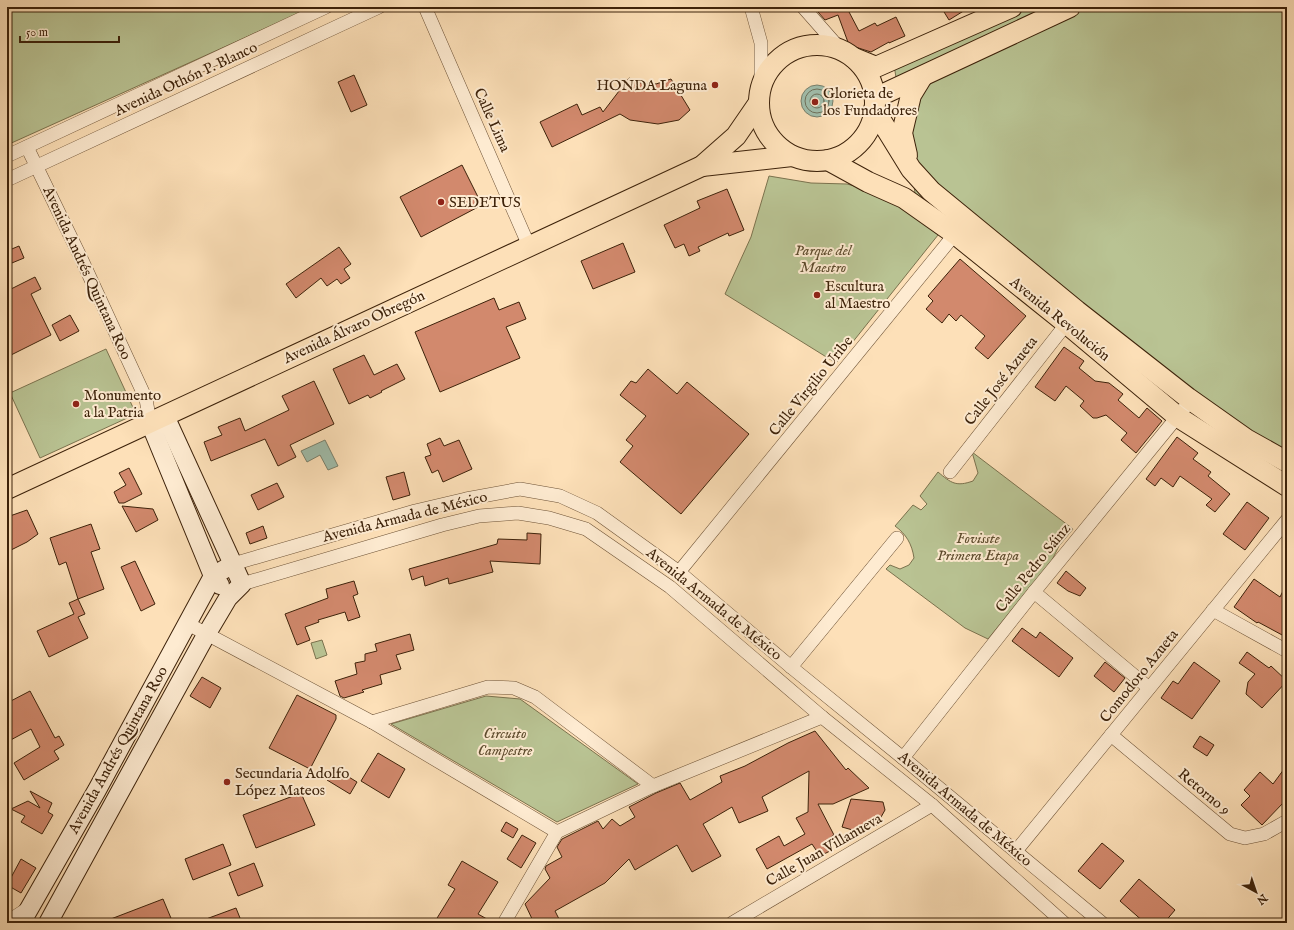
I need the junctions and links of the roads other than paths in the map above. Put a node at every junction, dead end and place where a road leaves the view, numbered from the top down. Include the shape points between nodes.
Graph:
1 (326, 7) edge
2 (379, 7) edge
3 (425, 7) edge
4 (751, 7) edge
5 (803, 7) edge
6 (1012, 7) edge
7 (1070, 7) edge
8 (847, 54) junction
9 (922, 77) junction
10 (760, 94) junction
11 (875, 104) junction
12 (27, 147) junction
13 (7, 156) edge
14 (792, 156) junction
15 (828, 160) junction
16 (37, 166) junction
17 (702, 166) junction
18 (911, 169) junction
19 (7, 180) edge
20 (961, 227) junction
21 (529, 246) junction
22 (1072, 317) junction
23 (1191, 400) junction
24 (1178, 417) junction
25 (157, 419) junction
26 (1287, 462) edge
27 (950, 472) dead end
28 (1287, 486) edge
29 (7, 489) edge
30 (1287, 520) edge
31 (897, 538) dead end
32 (233, 564) junction
33 (679, 572) junction
34 (213, 576) junction
35 (242, 584) junction
36 (1034, 592) junction
37 (228, 598) junction
38 (1213, 610) junction
39 (188, 624) junction
40 (206, 635) junction
41 (1287, 652) edge
42 (790, 668) junction
43 (1149, 688) junction
44 (822, 717) junction
45 (372, 722) junction
46 (1111, 735) junction
47 (904, 758) junction
48 (653, 786) junction
49 (932, 805) junction
50 (1287, 821) edge
51 (557, 832) junction
52 (1016, 851) junction
53 (30, 907) junction
54 (7, 922) edge
55 (21, 923) edge
56 (48, 923) edge
57 (504, 923) edge
58 (732, 923) edge
59 (1064, 923) edge
60 (1102, 923) edge

1 - 12 street, Avenida Othón P. Blanco
2 - 16 street, Avenida Othón P. Blanco
3 - 21 street, Calle Lima
4 - 10 street via 761,43
5 - 8 street
6 - 8 main road, Avenida Álvaro Obregón via 876,67
7 - 9 main road
8 - 10 main road, Avenida Álvaro Obregón via 821,45 802,47 784,55 770,68
8 - 11 main road via 864,69 871,83
9 - 11 main road
9 - 18 main road via 911,95 902,133
10 - 14 main road, Avenida Álvaro Obregón via 761,120 768,135 778,147
10 - 17 main road, Avenida Álvaro Obregón via 736,136
11 - 15 main road, Avenida Álvaro Obregón via 870,127 859,142 845,154
11 - 18 main road, Avenida Revolución
12 - 13 street, Avenida Othón P. Blanco
12 - 16 street, Avenida Andrés Quintana Roo
14 - 15 main road, Avenida Álvaro Obregón via 810,161
14 - 17 main road, Avenida Álvaro Obregón
15 - 20 main road, Avenida Revolución
16 - 19 street, Avenida Othón P. Blanco
16 - 25 street, Avenida Andrés Quintana Roo
17 - 21 main road, Avenida Álvaro Obregón
18 - 20 main road, Avenida Revolución
20 - 22 main road, Avenida Revolución
20 - 33 street, Calle Virgilio Uribe
21 - 25 main road, Avenida Álvaro Obregón
22 - 23 main road, Avenida Revolución
22 - 24 main road, Avenida Revolución
22 - 27 street, Calle José Azueta
23 - 24 street, Calle Pedro Sáinz
23 - 26 main road, Avenida Revolución via 1246,439
24 - 28 main road, Avenida Revolución
24 - 36 street, Calle Pedro Sáinz
25 - 29 main road, Avenida Álvaro Obregón
25 - 32 main road, Avenida Andrés Quintana Roo
25 - 34 main road, Avenida Andrés Quintana Roo
30 - 38 street, Comodoro Azueta
31 - 42 street
32 - 33 street, Avenida Armada de México via 415,511 520,489 560,496 597,513
32 - 34 main road, Avenida Armada de México
32 - 35 main road, Avenida Andrés Quintana Roo
33 - 42 street, Avenida Armada de México
34 - 37 main road, Avenida Andrés Quintana Roo
34 - 39 main road, Avenida Andrés Quintana Roo
35 - 37 main road, Avenida Andrés Quintana Roo
35 - 44 street, Avenida Armada de México via 479,516 518,513 549,518 586,529 670,587
36 - 43 street
36 - 47 street, Calle Pedro Sáinz
37 - 40 main road, Avenida Andrés Quintana Roo
38 - 41 street
38 - 43 street, Comodoro Azueta
39 - 40 street
39 - 53 main road, Avenida Andrés Quintana Roo
40 - 45 street
40 - 56 main road, Avenida Andrés Quintana Roo
42 - 47 street, Avenida Armada de México
43 - 46 street, Comodoro Azueta
44 - 48 street
44 - 49 street, Avenida Armada de México
45 - 48 street via 488,687 514,688 535,697
45 - 51 street
46 - 50 street, Retorno 9 via 1230,834 1245,838 1264,834
46 - 52 street, Comodoro Azueta
47 - 52 street, Avenida Armada de México
48 - 51 street
49 - 58 street, Calle Juan Villanueva
49 - 59 street, Avenida Armada de México
51 - 57 street
52 - 60 street, Avenida Armada de México
53 - 54 street
53 - 55 main road, Avenida Andrés Quintana Roo

